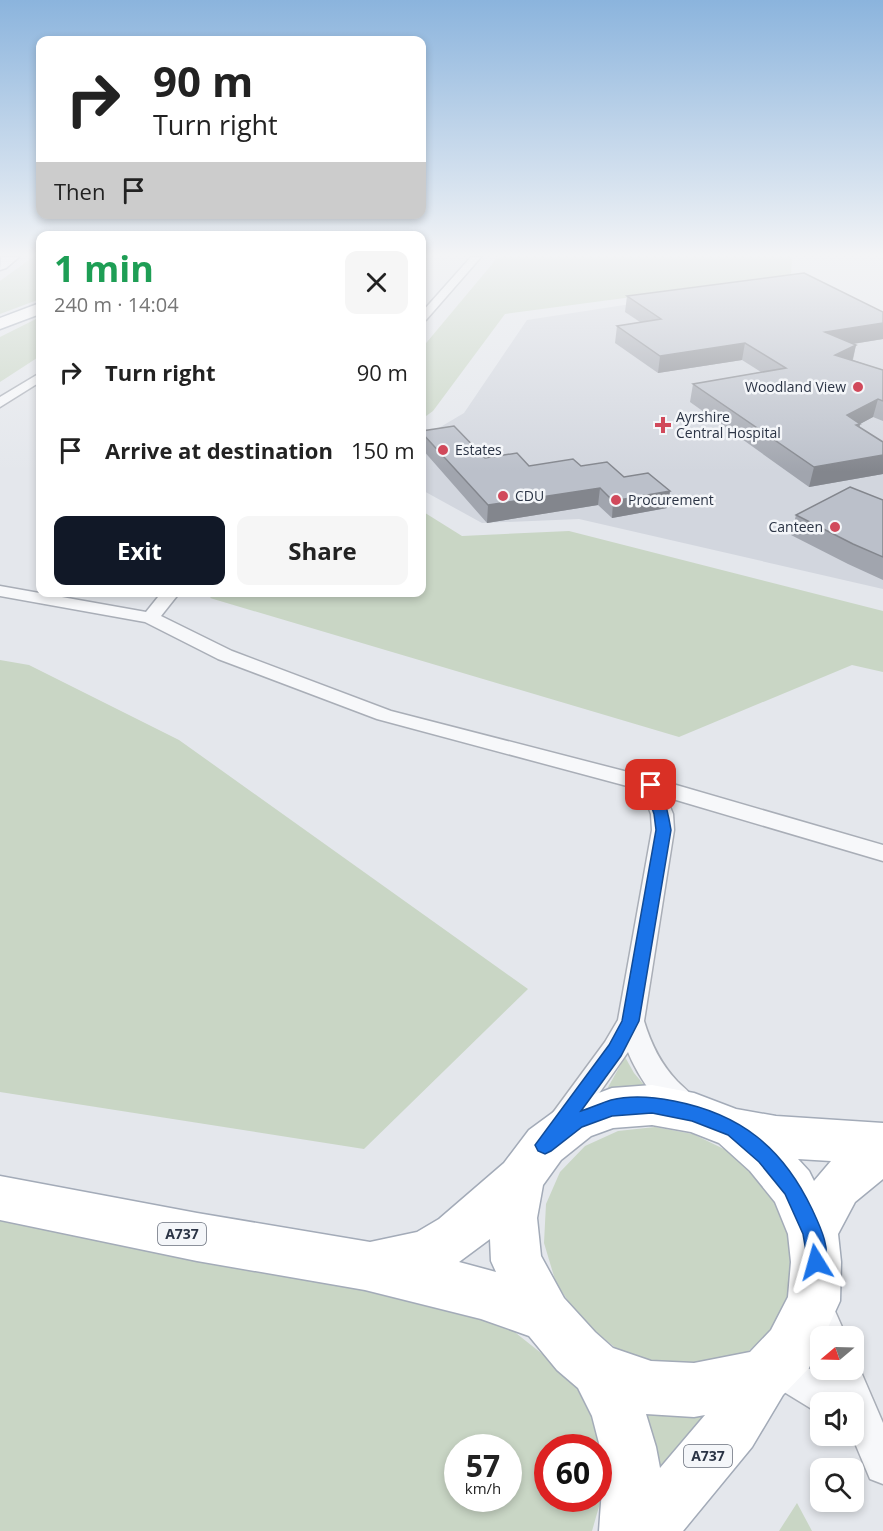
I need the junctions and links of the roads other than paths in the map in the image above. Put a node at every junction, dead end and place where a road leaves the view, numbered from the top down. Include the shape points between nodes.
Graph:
1 (36, 380) edge
2 (0, 403) edge
3 (0, 591) edge
4 (168, 597) edge
5 (150, 618) junction
6 (651, 785) junction
7 (883, 853) edge
8 (631, 1021) junction
9 (714, 1121) junction
10 (883, 1144) edge
11 (883, 1156) edge
12 (533, 1162) junction
13 (0, 1198) edge
14 (813, 1234) junction
15 (365, 1265) junction
16 (546, 1316) junction
17 (821, 1319) edge
18 (597, 1369) junction
19 (769, 1371) junction
20 (847, 1380) edge
21 (813, 1392) edge
22 (870, 1442) edge
23 (629, 1531) edge
24 (645, 1531) edge

1 - 2 street
3 - 5 street
4 - 5 street
5 - 6 street via 225,654 384,715
6 - 7 street
6 - 8 street via 662,814 663,830
8 - 9 street via 637,1046 656,1079
8 - 12 street via 615,1050
9 - 10 main road, A737 via 776,1137
9 - 12 main road, A737 via 652,1105 612,1108 575,1122
9 - 14 main road, A737 via 766,1156 792,1187
11 - 14 main road, A737 via 840,1181
12 - 15 main road, A737 via 478,1218 439,1246 411,1258
12 - 16 main road, A737 via 513,1218 516,1262
13 - 15 main road, A737
14 - 17 main road, A737
15 - 16 main road, A737 via 482,1293
16 - 18 main road, A737
17 - 19 main road, A737
18 - 19 main road, A737 via 651,1388 694,1390
18 - 23 main road, A737 via 621,1420 625,1440 631,1471
19 - 21 street
19 - 24 main road, A737 via 732,1427
20 - 22 street

